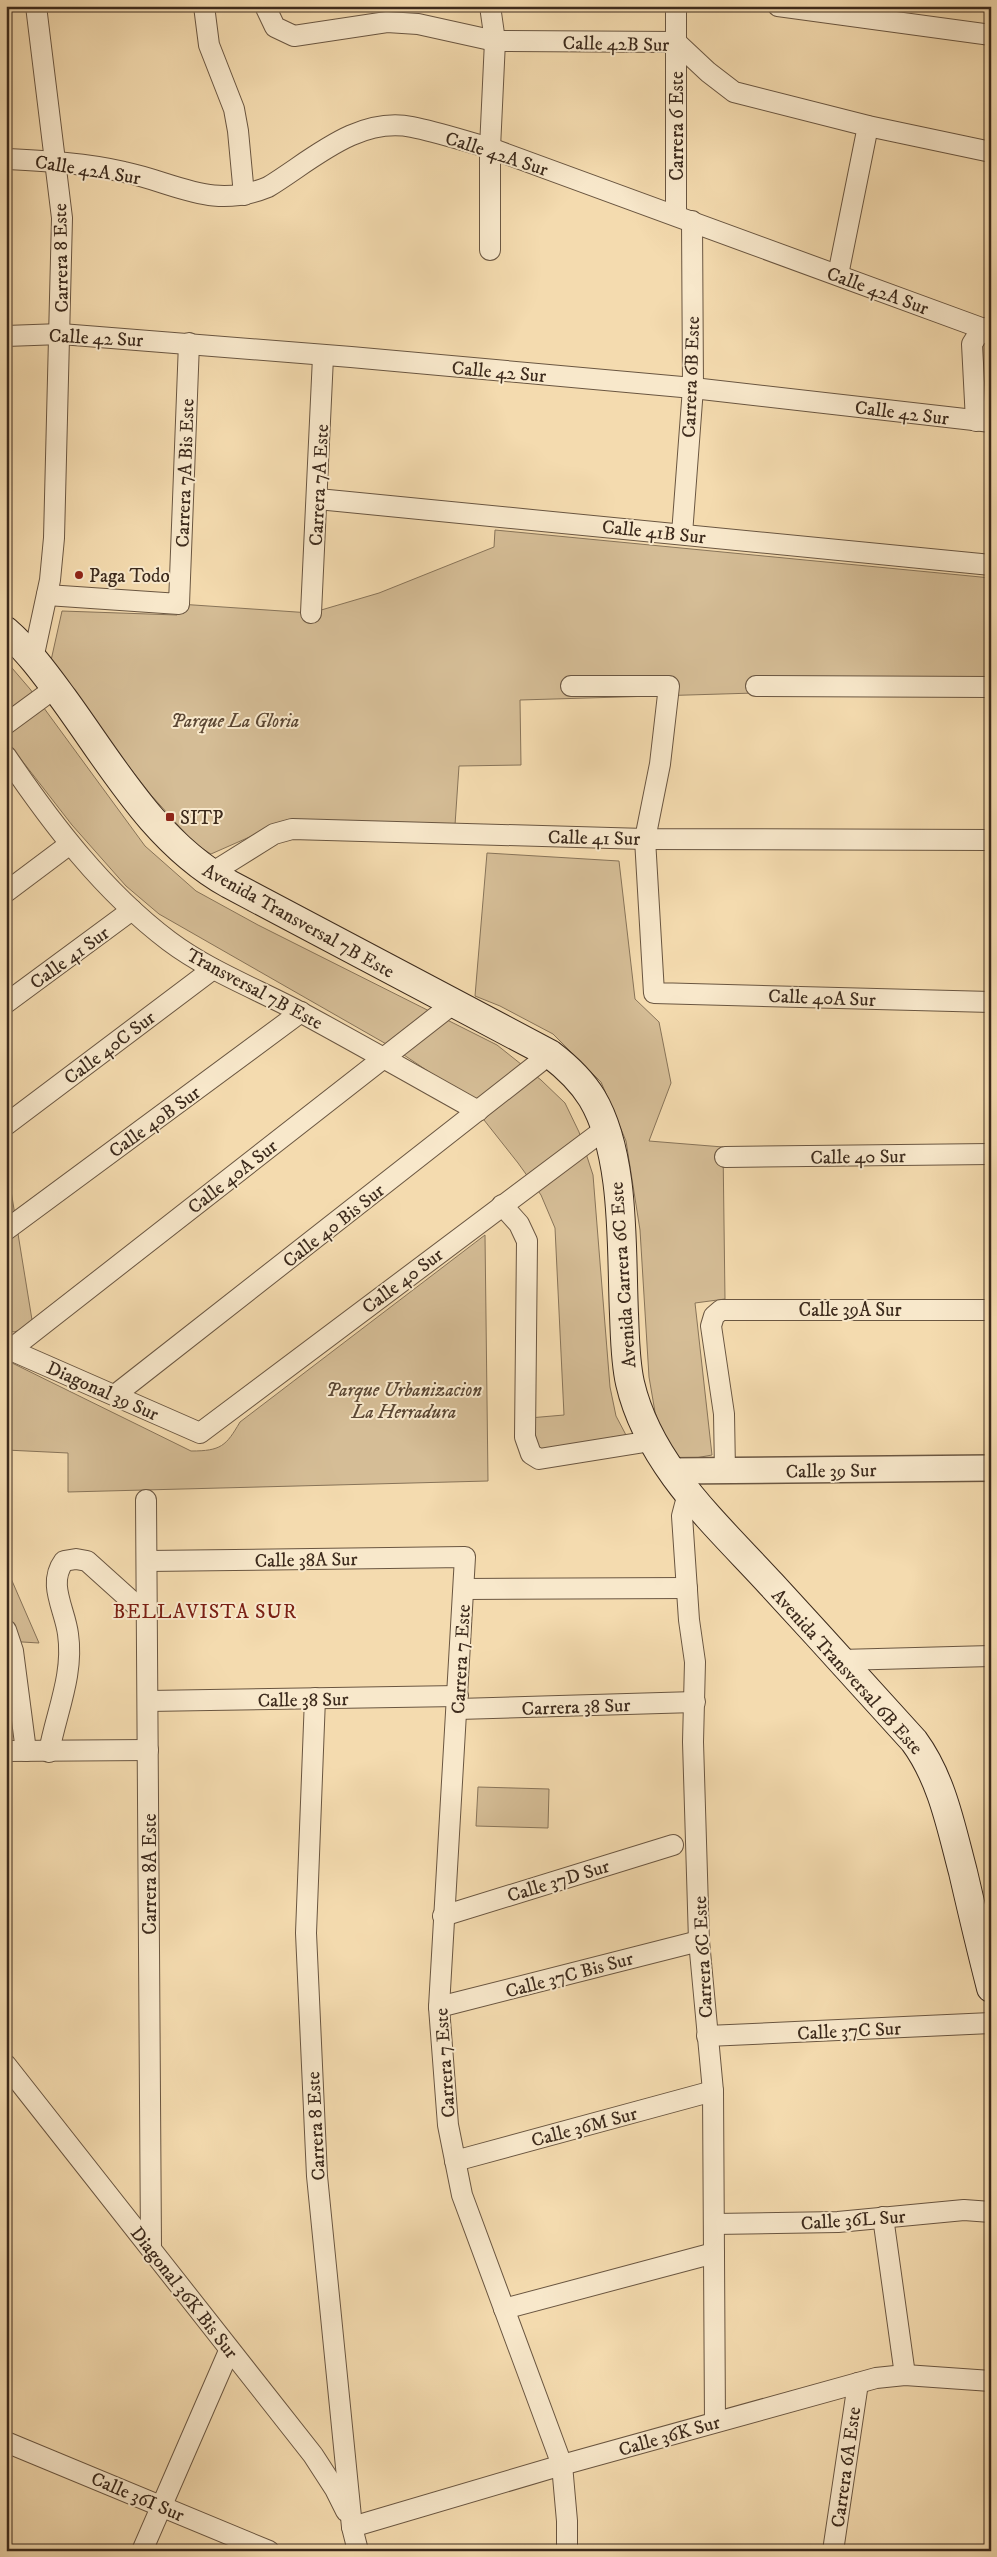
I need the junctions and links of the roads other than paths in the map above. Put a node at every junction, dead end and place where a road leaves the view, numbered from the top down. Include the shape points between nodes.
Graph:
1 (36, 6) edge
2 (204, 6) edge
3 (264, 6) edge
4 (490, 6) edge
5 (676, 6) edge
6 (778, 6) edge
7 (991, 36) edge
8 (495, 41) junction
9 (676, 42) junction
10 (868, 126) junction
11 (490, 148) junction
12 (991, 152) edge
13 (6, 159) edge
14 (56, 162) junction
15 (244, 195) junction
16 (684, 218) junction
17 (490, 250) dead end
18 (838, 275) junction
19 (988, 327) edge
20 (60, 334) junction
21 (6, 336) edge
22 (189, 343) junction
23 (323, 357) junction
24 (693, 388) junction
25 (983, 422) edge
26 (318, 499) junction
27 (682, 534) junction
28 (991, 566) edge
29 (47, 595) junction
30 (311, 613) dead end
31 (6, 631) edge
32 (33, 659) junction
33 (572, 686) dead end
34 (756, 686) dead end
35 (991, 687) edge
36 (55, 688) junction
37 (6, 724) edge
38 (9, 766) edge
39 (646, 839) junction
40 (991, 840) edge
41 (70, 844) junction
42 (210, 874) junction
43 (6, 892) edge
44 (132, 910) junction
45 (213, 969) junction
46 (991, 1002) edge
47 (6, 1003) edge
48 (454, 1003) junction
49 (301, 1012) junction
50 (550, 1054) junction
51 (383, 1058) junction
52 (478, 1111) junction
53 (6, 1125) edge
54 (605, 1129) junction
55 (991, 1154) edge
56 (725, 1158) dead end
57 (502, 1205) junction
58 (6, 1230) edge
59 (991, 1310) edge
60 (8, 1349) edge
61 (115, 1395) junction
62 (200, 1433) joint
63 (651, 1441) junction
64 (991, 1468) edge
65 (671, 1471) junction
66 (725, 1471) junction
67 (688, 1492) junction
68 (146, 1500) dead end
69 (465, 1557) joint
70 (147, 1561) junction
71 (687, 1588) junction
72 (464, 1589) junction
73 (147, 1616) junction
74 (6, 1630) edge
75 (991, 1656) edge
76 (840, 1660) junction
77 (315, 1698) junction
78 (148, 1701) junction
79 (695, 1702) junction
80 (458, 1703) junction
81 (148, 1750) junction
82 (16, 1751) edge
83 (49, 1752) junction
84 (673, 1845) dead end
85 (443, 1916) junction
86 (699, 1941) junction
87 (991, 1988) edge
88 (439, 2007) junction
89 (991, 2023) edge
90 (707, 2036) junction
91 (6, 2065) edge
92 (713, 2091) junction
93 (455, 2161) junction
94 (991, 2212) edge
95 (883, 2217) junction
96 (714, 2224) junction
97 (151, 2248) junction
98 (714, 2253) junction
99 (504, 2309) junction
100 (229, 2351) junction
101 (905, 2374) junction
102 (991, 2381) edge
103 (858, 2382) junction
104 (715, 2422) junction
105 (6, 2442) edge
106 (562, 2465) junction
107 (160, 2506) junction
108 (352, 2527) junction
109 (142, 2551) edge
110 (269, 2551) edge
111 (358, 2551) edge
112 (567, 2551) edge
113 (833, 2551) edge

1 - 14 street, Carrera 8 Este
2 - 15 street via 209,45 234,109
3 - 8 street, Calle 42B Sur via 275,27 294,36 403,22
4 - 8 street
5 - 9 street, Carrera 6 Este
6 - 7 street
8 - 9 street, Calle 42B Sur
8 - 11 street
9 - 10 street, Calle 42B Sur via 734,92
9 - 16 street, Carrera 6 Este
10 - 12 street, Calle 42B Sur
10 - 18 street
11 - 15 street, Calle 42A Sur via 411,127 375,127 342,140 268,188
11 - 16 street, Calle 42A Sur
11 - 17 street
13 - 14 street, Calle 42A Sur
14 - 15 street, Calle 42A Sur via 122,171 194,194 224,198
14 - 20 street, Carrera 8 Este via 62,218
16 - 18 street, Calle 42A Sur
16 - 24 street, Carrera 6B Este
18 - 19 street, Calle 42A Sur
19 - 25 street via 972,344
20 - 21 street, Calle 42 Sur
20 - 22 street, Calle 42 Sur
20 - 29 street, Carrera 8 Este via 55,522
22 - 23 street, Calle 42 Sur
22 - 29 street, Carrera 7A Bis Este via 178,604
23 - 24 street, Calle 42 Sur
23 - 26 street, Carrera 7A Este
24 - 25 street, Calle 42 Sur
24 - 27 street, Carrera 6B Este
26 - 27 street, Calle 41B Sur
26 - 30 street, Carrera 7A Este
27 - 28 street, Calle 41B Sur
29 - 32 street, Carrera 8 Este
31 - 32 main road, Avenida Transversal 7B Este
32 - 36 main road, Avenida Transversal 7B Este
33 - 39 street via 669,686 660,764
34 - 35 street
36 - 37 street
36 - 42 main road, Avenida Transversal 7B Este via 158,829
38 - 41 street, Transversal 7B Este
39 - 40 street, Calle 41 Sur
39 - 42 street, Calle 41 Sur via 292,829 274,834
39 - 46 street, Calle 40A Sur via 654,993
41 - 43 street
41 - 44 street, Transversal 7B Este
42 - 48 main road, Avenida Transversal 7B Este
44 - 45 street, Transversal 7B Este via 170,941
44 - 47 street, Calle 41 Sur
45 - 49 street, Transversal 7B Este
45 - 53 street, Calle 40C Sur
48 - 50 main road, Avenida Transversal 7B Este
48 - 51 street, Calle 40A Sur
49 - 51 street, Transversal 7B Este
49 - 58 street, Calle 40B Sur
50 - 52 street, Calle 40 Bis Sur
50 - 54 main road, Avenida Transversal 7B Este via 579,1079 592,1098
51 - 52 street, Transversal 7B Este
51 - 60 street, Calle 40A Sur
52 - 61 street, Calle 40 Bis Sur
54 - 57 street, Calle 40 Sur
54 - 63 main road, Avenida Carrera 6C Este via 619,1190 629,1381
55 - 56 street, Calle 40 Sur
57 - 62 street, Calle 40 Sur
57 - 63 street via 519,1224 527,1241 525,1437 531,1454 539,1459
59 - 66 street, Calle 39A Sur via 726,1308 718,1312 712,1326 724,1414
60 - 61 street, Diagonal 39 Sur
61 - 62 street, Diagonal 39 Sur
63 - 65 main road, Avenida Carrera 6C Este
64 - 66 street, Calle 39 Sur
65 - 66 street, Calle 39 Sur
65 - 67 main road, Avenida Transversal 6B Este
67 - 71 street, Carrera 6C Este via 682,1516
67 - 76 main road, Avenida Transversal 6B Este
68 - 70 street, Carrera 8A Este
69 - 70 street, Calle 38A Sur
69 - 72 street, Carrera 7 Este
70 - 73 street, Carrera 8A Este
71 - 72 street
71 - 79 street, Carrera 6C Este via 695,1662
72 - 80 street, Carrera 7 Este
73 - 78 street, Carrera 8A Este
73 - 83 street via 87,1560 64,1561 56,1572 56,1586 68,1635 69,1661 65,1692
74 - 82 street via 13,1651
75 - 76 street
76 - 87 main road, Avenida Transversal 6B Este via 914,1740 934,1772 955,1841
77 - 78 street, Calle 38 Sur
77 - 80 street, Calle 38 Sur
77 - 108 street, Carrera 8 Este via 306,1933 317,2176
78 - 81 street, Carrera 8A Este
79 - 80 street, Carrera 38 Sur
79 - 86 street, Carrera 6C Este via 693,1742
80 - 85 street, Carrera 7 Este
81 - 83 street
81 - 97 street, Carrera 8A Este
82 - 83 street
84 - 85 street, Calle 37D Sur
85 - 88 street, Carrera 7 Este
86 - 88 street, Calle 37C Bis Sur
86 - 90 street, Carrera 6C Este
88 - 93 street, Carrera 7 Este via 448,2125
89 - 90 street, Calle 37C Sur
90 - 92 street, Carrera 6C Este
91 - 97 street, Diagonal 36K Bis Sur
92 - 93 street, Calle 36M Sur
92 - 96 street, Carrera 6C Este
93 - 99 street, Carrera 7 Este via 462,2195
94 - 95 street, Calle 36L Sur via 964,2210
95 - 96 street, Calle 36L Sur via 838,2222
95 - 101 street
96 - 98 street, Carrera 6C Este
97 - 100 street, Diagonal 36K Bis Sur
98 - 99 street
98 - 104 street, Carrera 6C Este
99 - 106 street, Carrera 7 Este
100 - 107 street
100 - 108 street, Diagonal 36K Bis Sur via 313,2455 335,2488
101 - 102 street, Calle 36K Sur
101 - 103 street, Calle 36K Sur
103 - 104 street, Calle 36K Sur
103 - 113 street, Carrera 6A Este
104 - 106 street, Calle 36K Sur
105 - 107 street, Calle 36I Sur
106 - 108 street, Calle 36K Sur
106 - 112 street, Carrera 7 Este
107 - 109 street
107 - 110 street, Calle 36I Sur
108 - 111 street, Carrera 8 Este

